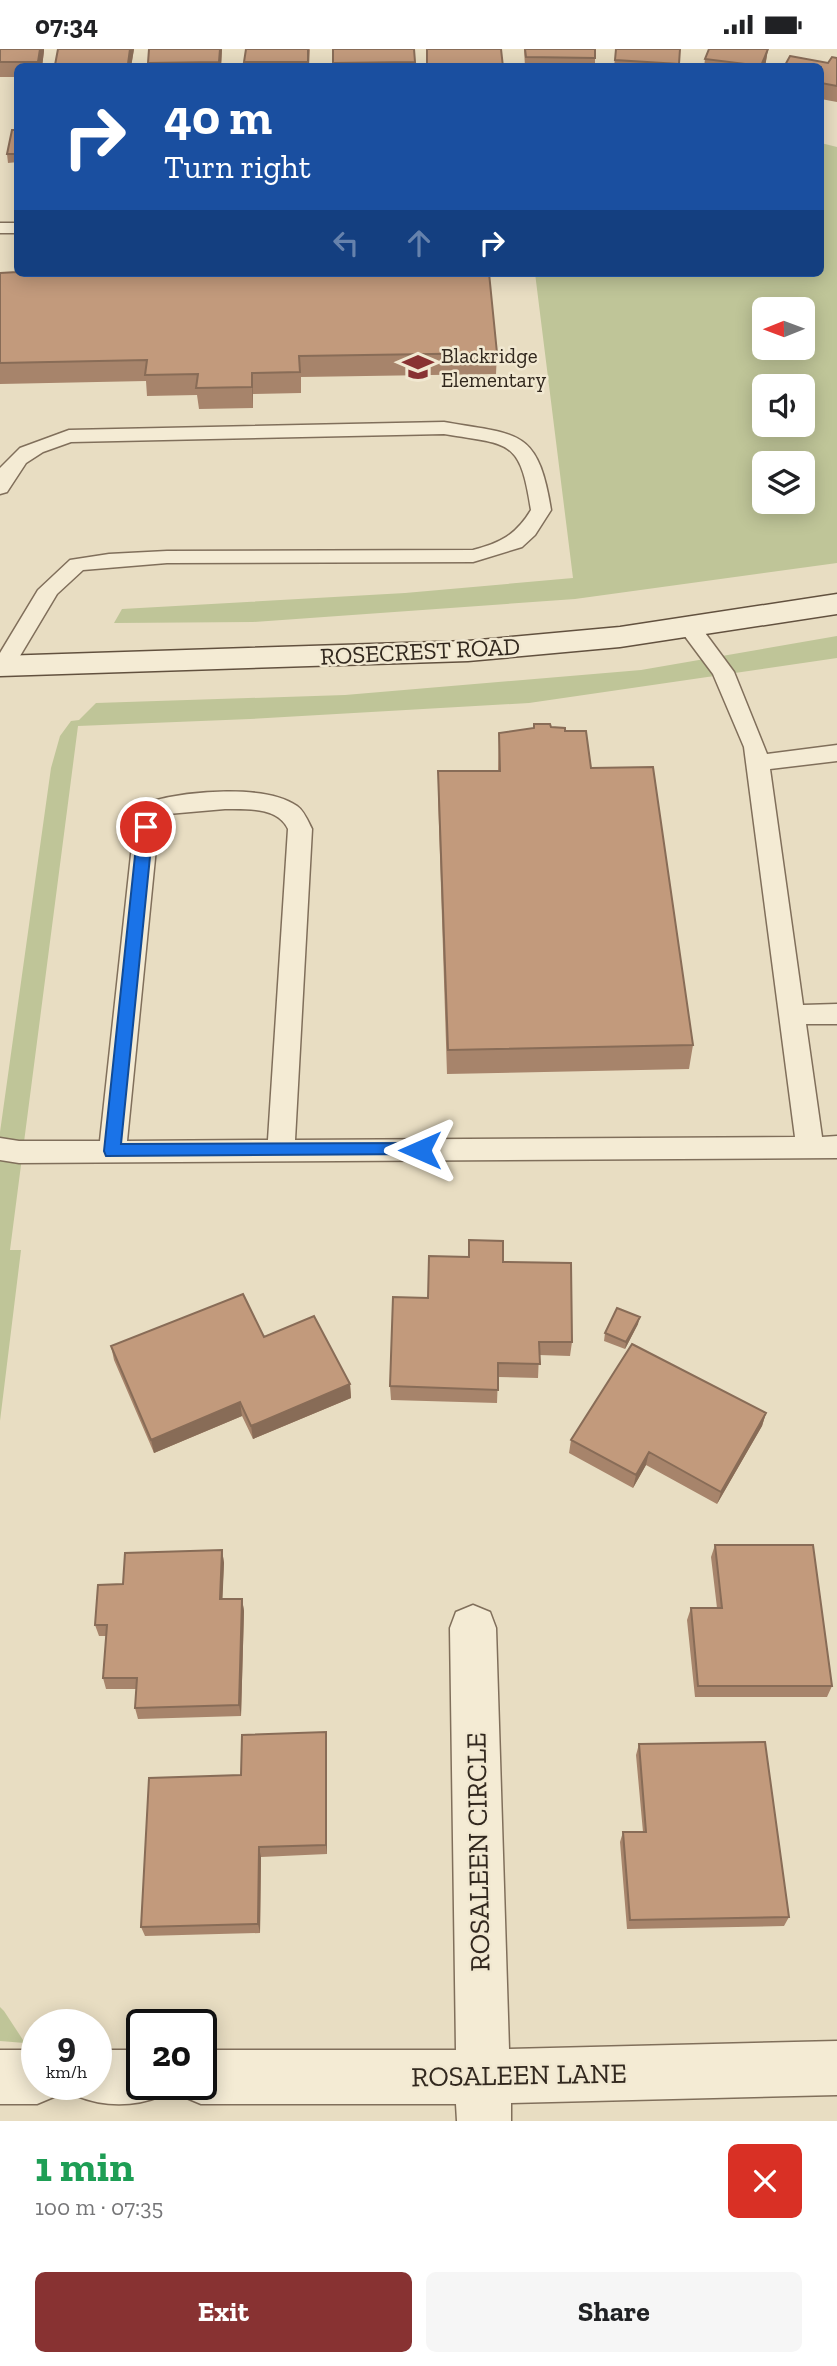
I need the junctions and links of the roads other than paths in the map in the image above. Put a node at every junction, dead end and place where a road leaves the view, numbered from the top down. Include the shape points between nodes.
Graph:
1 (0, 488) edge
2 (837, 604) edge
3 (689, 627) junction
4 (1, 667) edge
5 (837, 753) edge
6 (758, 763) junction
7 (837, 1014) edge
8 (792, 1015) junction
9 (837, 1147) edge
10 (810, 1148) junction
11 (0, 1149) edge
12 (281, 1150) junction
13 (112, 1151) junction
14 (474, 1628) dead end
15 (837, 2068) edge
16 (0, 2077) edge
17 (21, 2077) edge
18 (217, 2078) edge
19 (483, 2099) edge

1 - 4 lane via 7,468 27,450 69,436 444,428 499,439 524,451 534,471 541,510 527,536 507,548 473,556 167,557 77,565 49,590
2 - 3 main road, ROSECREST ROAD
3 - 4 main road, ROSECREST ROAD via 468,651
3 - 6 lane via 723,672
5 - 6 lane
6 - 8 lane
7 - 8 lane
8 - 10 lane
9 - 10 lane
10 - 12 lane
11 - 13 lane
12 - 13 lane
12 - 13 lane via 300,829 291,813 268,803 186,802 161,807 146,827
14 - 19 main road, ROSALEEN CIRCLE
15 - 19 main road, ROSALEEN LANE
16 - 17 main road
18 - 19 main road, ROSALEEN LANE

